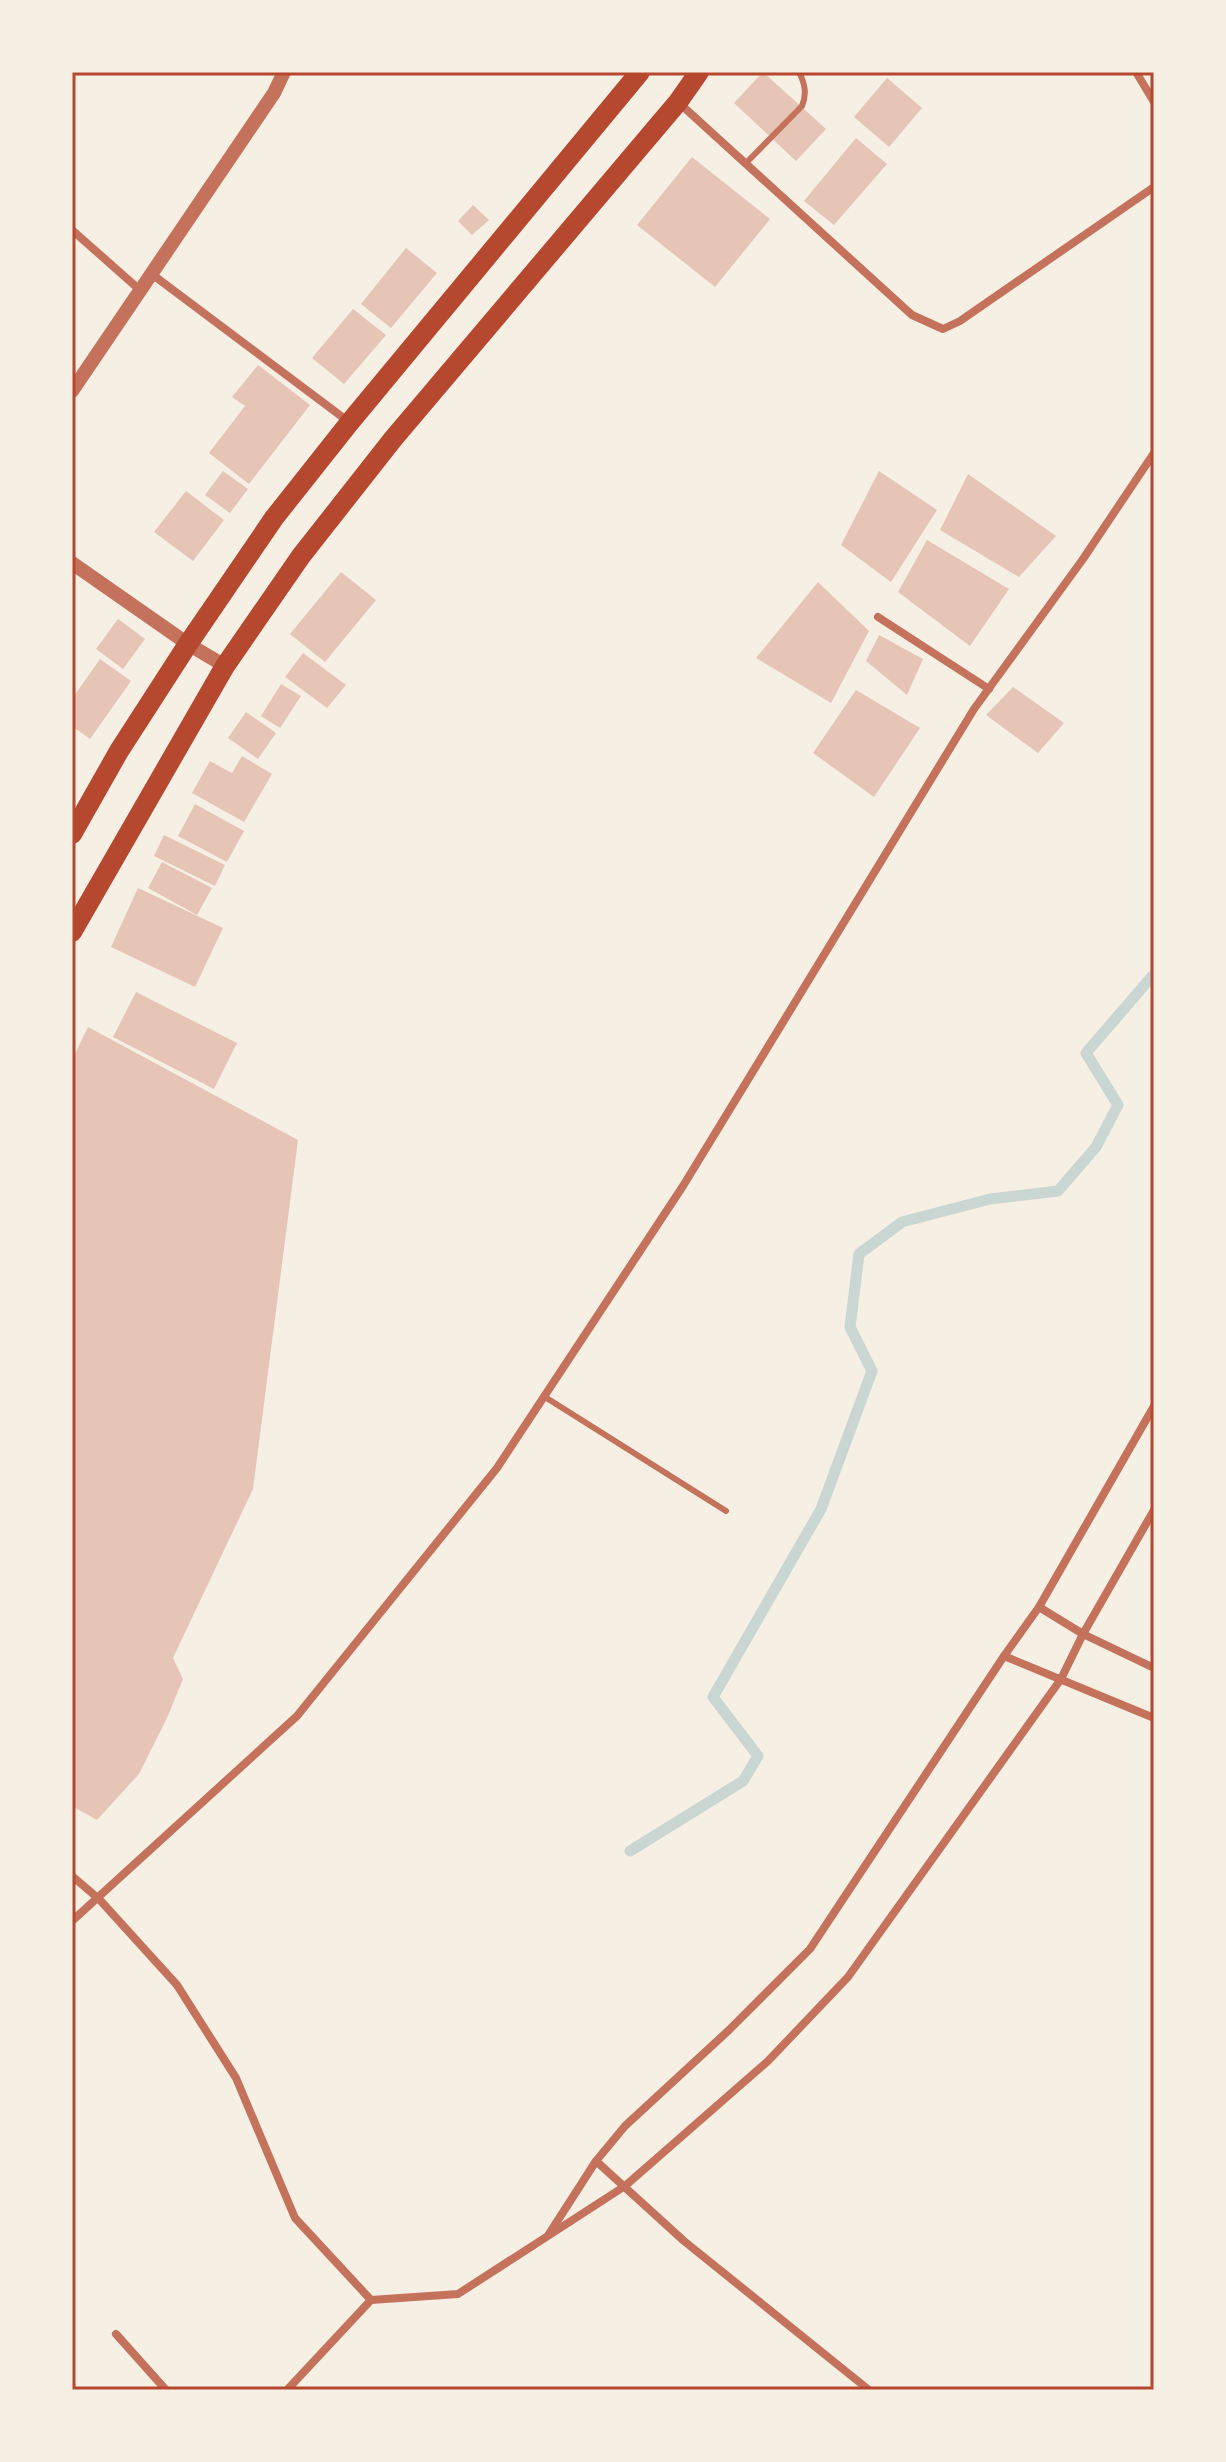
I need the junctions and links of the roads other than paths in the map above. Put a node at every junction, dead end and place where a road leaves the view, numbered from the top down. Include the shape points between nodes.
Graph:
1 (284, 72) edge
2 (640, 72) edge
3 (699, 72) edge
4 (799, 72) edge
5 (1136, 72) edge
6 (678, 102) junction
7 (1154, 102) edge
8 (746, 163) junction
9 (1154, 187) edge
10 (72, 230) edge
11 (153, 275) junction
12 (142, 292) junction
13 (72, 391) edge
14 (350, 422) junction
15 (1154, 453) edge
16 (72, 563) edge
17 (878, 617) dead end
18 (188, 644) junction
19 (225, 666) junction
20 (989, 689) junction
21 (72, 834) edge
22 (72, 932) edge
23 (545, 1397) junction
24 (1154, 1406) edge
25 (1154, 1510) edge
26 (726, 1511) dead end
27 (1039, 1607) junction
28 (1083, 1634) junction
29 (1004, 1656) junction
30 (1154, 1668) edge
31 (1061, 1679) junction
32 (1154, 1718) edge
33 (72, 1876) edge
34 (99, 1899) junction
35 (72, 1921) edge
36 (596, 2161) junction
37 (625, 2186) junction
38 (547, 2238) junction
39 (371, 2300) junction
40 (116, 2334) dead end
41 (166, 2390) edge
42 (287, 2390) edge
43 (869, 2390) edge

1 - 11 street
2 - 14 main road
3 - 6 main road
4 - 8 lane via 805,86 802,106
5 - 7 street
6 - 8 street
6 - 19 main road via 393,439 301,556
8 - 9 street via 912,315 943,329
10 - 12 street
11 - 12 street
11 - 14 street
12 - 13 street
14 - 18 main road via 274,518
15 - 20 street
16 - 18 street
17 - 20 street
18 - 19 street
18 - 21 main road
19 - 22 main road
20 - 23 street via 683,1186
23 - 26 lane
23 - 34 street via 497,1468 297,1716
24 - 27 street
25 - 28 street
27 - 28 street
27 - 29 street
28 - 30 street
28 - 31 street
29 - 31 street
29 - 36 street via 810,1949 625,2126
31 - 32 street
31 - 37 street via 848,1977 768,2061
33 - 34 street
34 - 35 street
34 - 39 street via 177,1985 236,2078 295,2218
36 - 37 street
36 - 38 street
37 - 38 street
37 - 43 street via 684,2241
38 - 39 street via 458,2294
39 - 42 street
40 - 41 street

